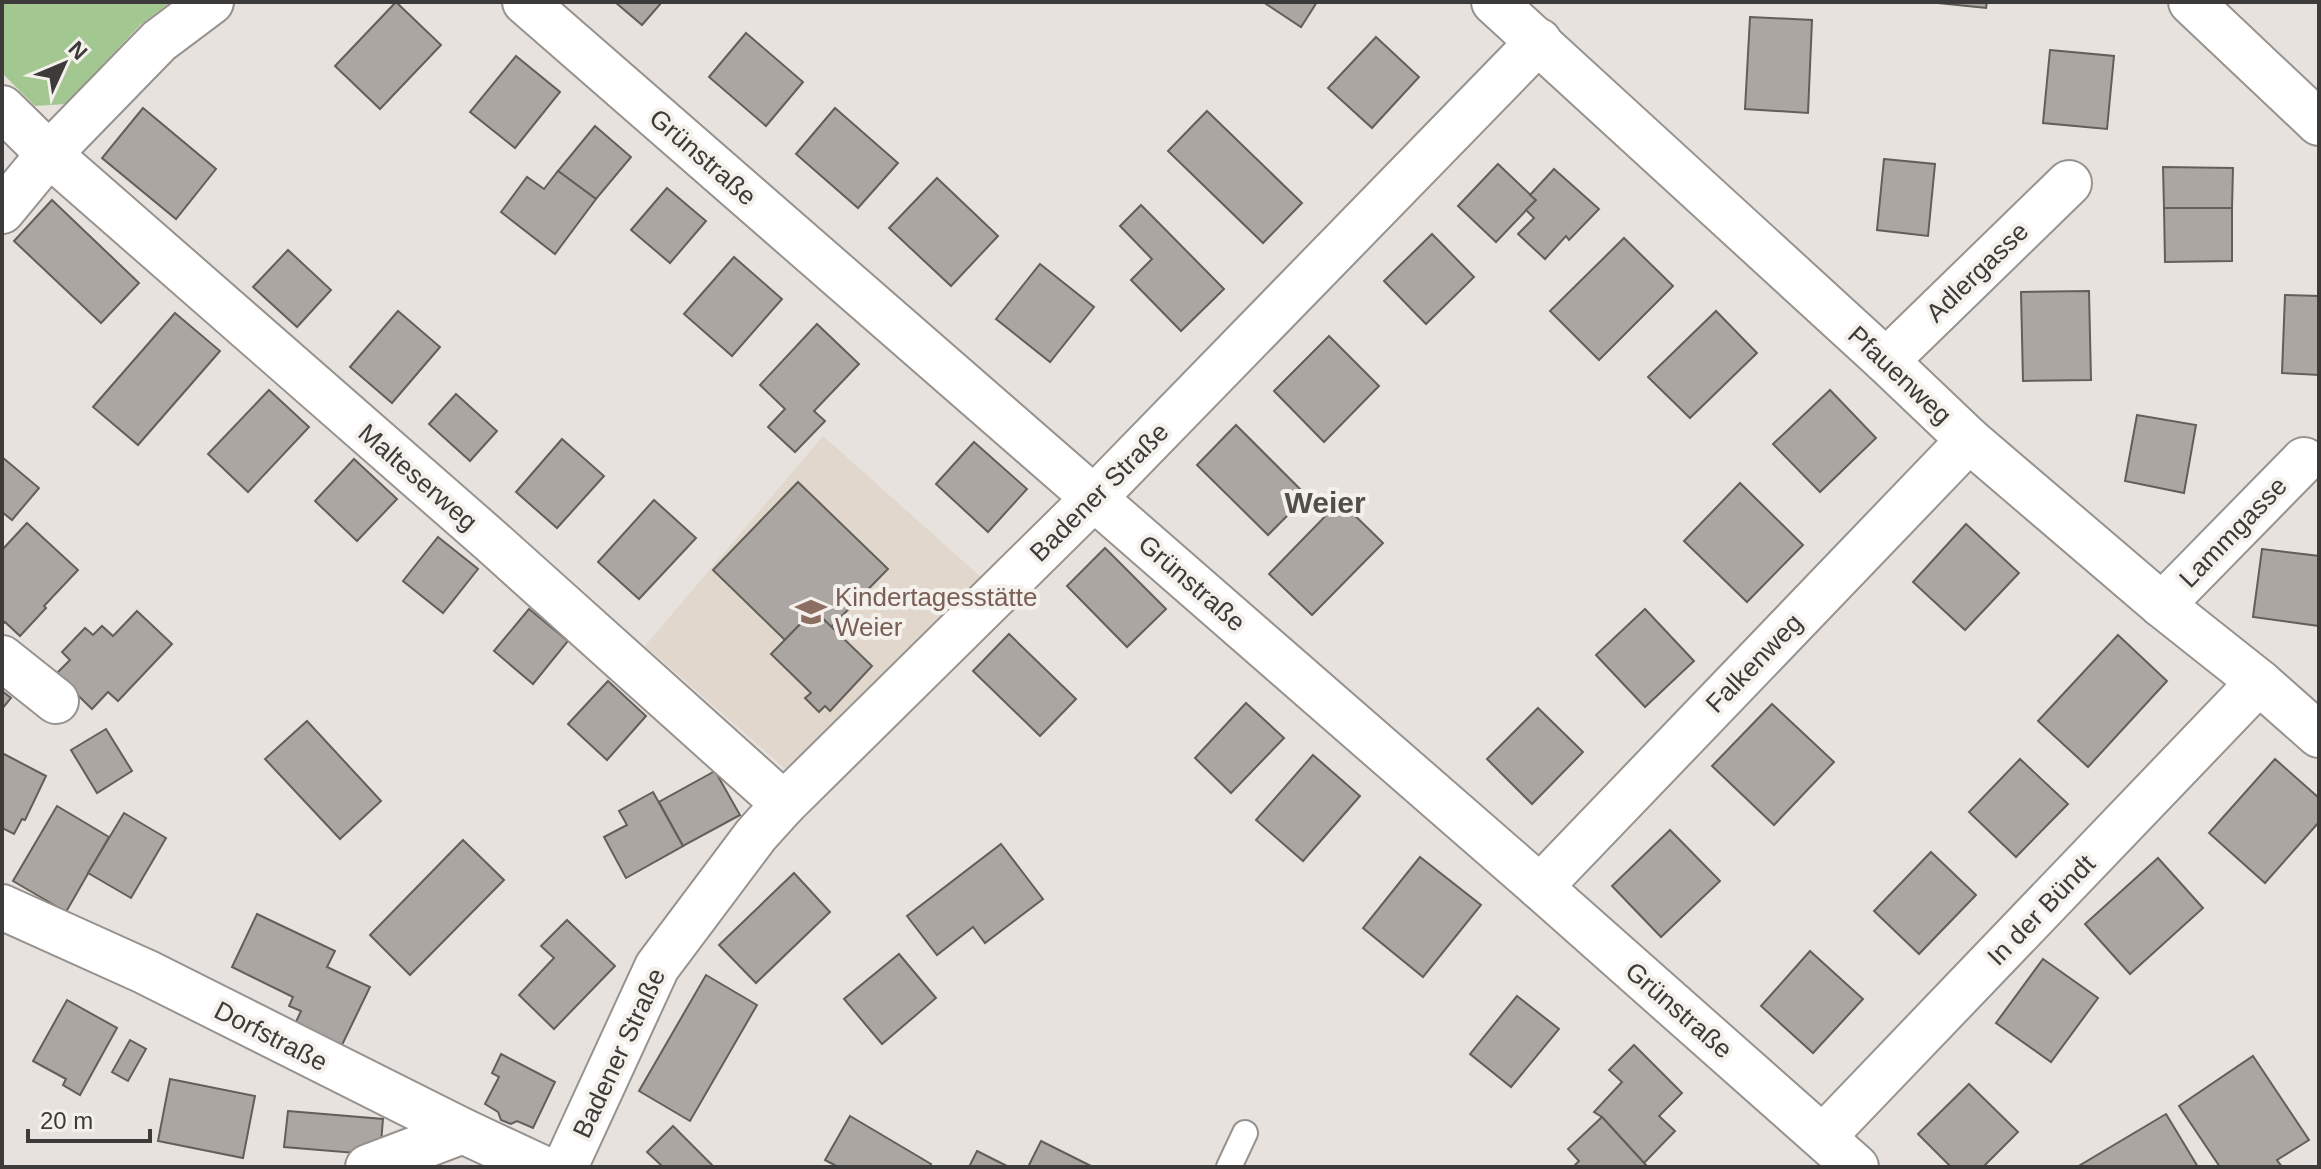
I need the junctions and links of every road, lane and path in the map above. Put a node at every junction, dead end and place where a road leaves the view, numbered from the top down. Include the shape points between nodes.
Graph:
1 (211, 2) edge
2 (525, 2) edge
3 (1494, 2) edge
4 (2191, 2) edge
5 (1539, 41) junction
6 (2, 108) edge
7 (2319, 123) edge
8 (49, 154) junction
9 (2069, 183) dead end
10 (2, 211) edge
11 (1886, 361) junction
12 (1969, 440) junction
13 (2304, 460) dead end
14 (1095, 497) junction
15 (2162, 605) junction
16 (2, 658) edge
17 (2259, 682) junction
18 (56, 701) dead end
19 (2319, 735) edge
20 (784, 804) junction
21 (1540, 887) junction
22 (2, 907) edge
23 (463, 1131) junction
24 (1245, 1133) dead end
25 (1823, 1137) junction
26 (368, 1167) edge
27 (540, 1167) edge
28 (565, 1167) edge
29 (1229, 1167) edge
30 (1856, 1167) edge

1 - 8 street via 159,41
2 - 14 street, Grünstraße
3 - 5 street, Pfauenweg
4 - 7 street
5 - 11 street, Pfauenweg
5 - 14 street, Badener Straße
6 - 8 street, Malteserweg
8 - 10 street
8 - 20 street, Malteserweg
9 - 11 street, Adlergasse
11 - 12 street, Pfauenweg
12 - 15 street, Pfauenweg
12 - 21 street, Falkenweg
13 - 15 street, Lammgasse
14 - 20 street, Badener Straße
14 - 21 street, Grünstraße
15 - 17 street, Pfauenweg
16 - 18 street
17 - 19 street, Pfauenweg
17 - 25 street, In der Bündt
20 - 28 street, Badener Straße via 657,967
21 - 25 street, Grünstraße
22 - 23 street, Dorfstraße via 146,972
23 - 26 street
23 - 27 street, Dorfstraße
24 - 29 lane
25 - 30 street, Grünstraße

